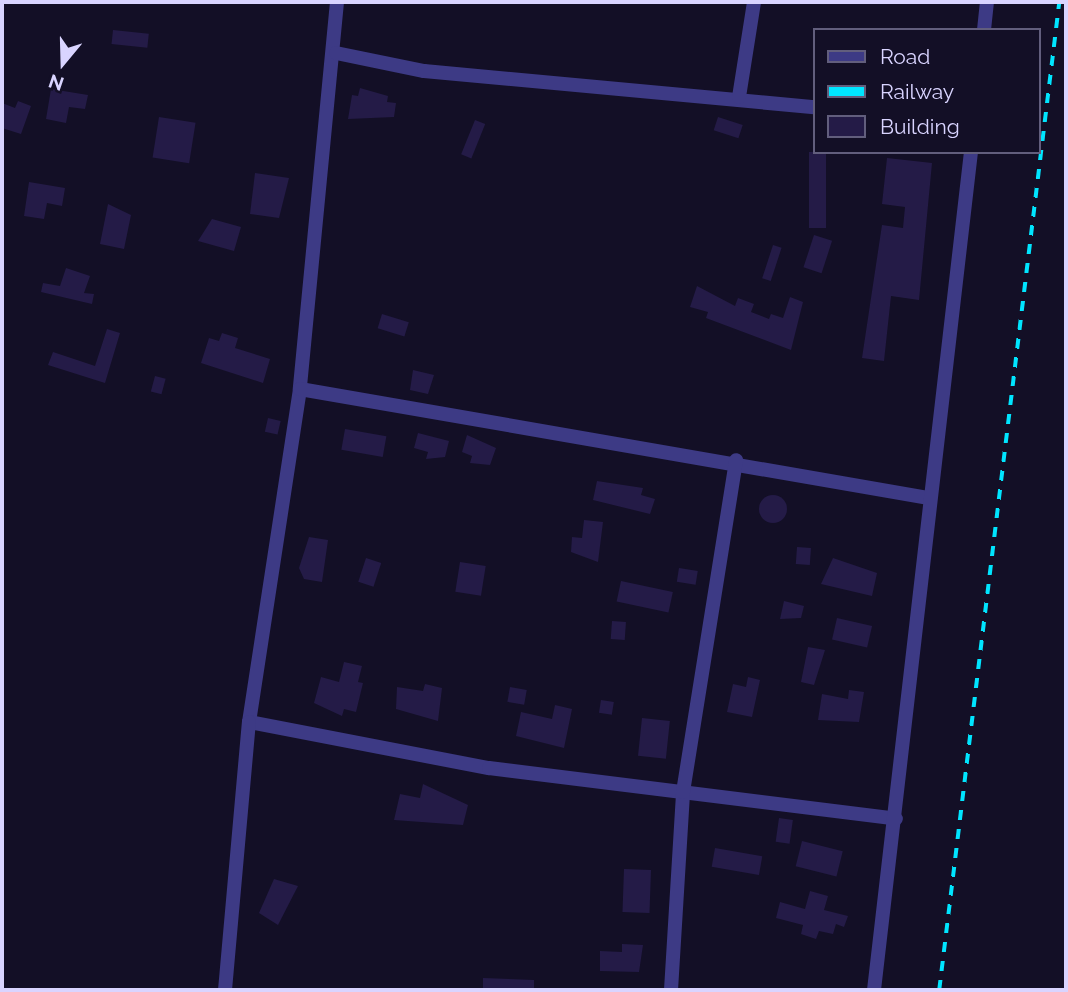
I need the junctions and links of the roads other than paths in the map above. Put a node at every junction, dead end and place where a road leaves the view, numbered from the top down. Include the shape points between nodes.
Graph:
1 (337, 2) edge
2 (754, 2) edge
3 (987, 2) edge
4 (984, 28) edge
5 (337, 53) junction
6 (739, 97) junction
7 (813, 107) edge
8 (971, 154) edge
9 (300, 388) junction
10 (736, 460) junction
11 (928, 498) junction
12 (249, 722) junction
13 (684, 792) junction
14 (896, 819) junction
15 (225, 990) edge
16 (671, 990) edge
17 (874, 990) edge

1 - 5 street
2 - 6 street
3 - 4 street
5 - 6 street via 424,71
5 - 9 street
6 - 7 street
8 - 11 street
9 - 10 street
9 - 12 street
10 - 11 street
10 - 13 street
11 - 14 street
12 - 13 street via 489,768
12 - 15 street
13 - 14 street
13 - 16 street
14 - 17 street

